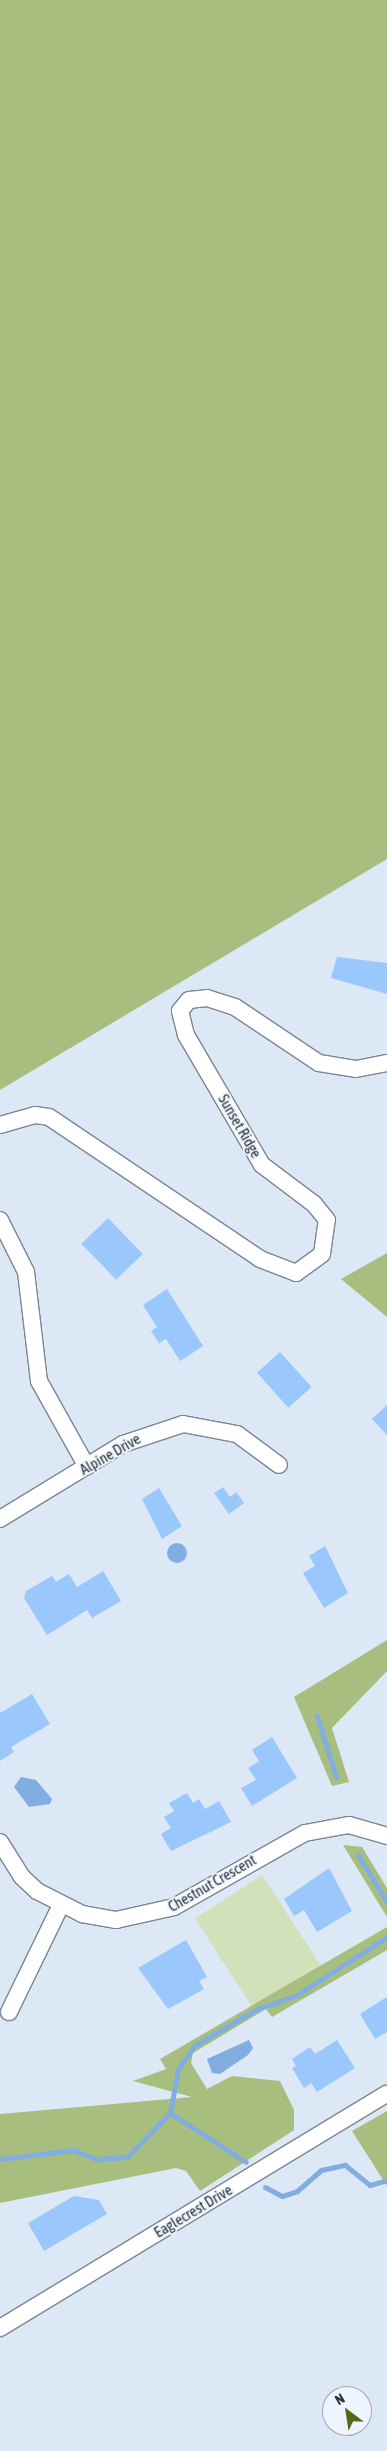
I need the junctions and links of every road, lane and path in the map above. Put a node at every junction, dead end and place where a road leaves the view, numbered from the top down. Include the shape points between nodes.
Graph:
1 (387, 1063) edge
2 (0, 1125) edge
3 (0, 1220) edge
4 (279, 1465) dead end
5 (87, 1467) junction
6 (0, 1518) edge
7 (387, 1836) edge
8 (0, 1842) edge
9 (61, 1905) junction
10 (9, 2012) dead end
11 (387, 2094) edge
12 (0, 2328) edge

1 - 2 street, Sunset Ridge via 356,1069 320,1063 235,1007 207,998 189,1000 180,1011 186,1035 262,1165 314,1204 327,1220 322,1254 296,1273 260,1259 49,1117 34,1115
3 - 5 street via 26,1272 40,1382
4 - 5 street, Alpine Drive via 237,1434 183,1424 144,1434
5 - 6 street, Alpine Drive
7 - 9 street, Chestnut Crescent via 348,1825 305,1833 174,1907 136,1919 102,1919
8 - 9 street, Chestnut Crescent via 22,1877
9 - 10 street
11 - 12 street, Eaglecrest Drive

